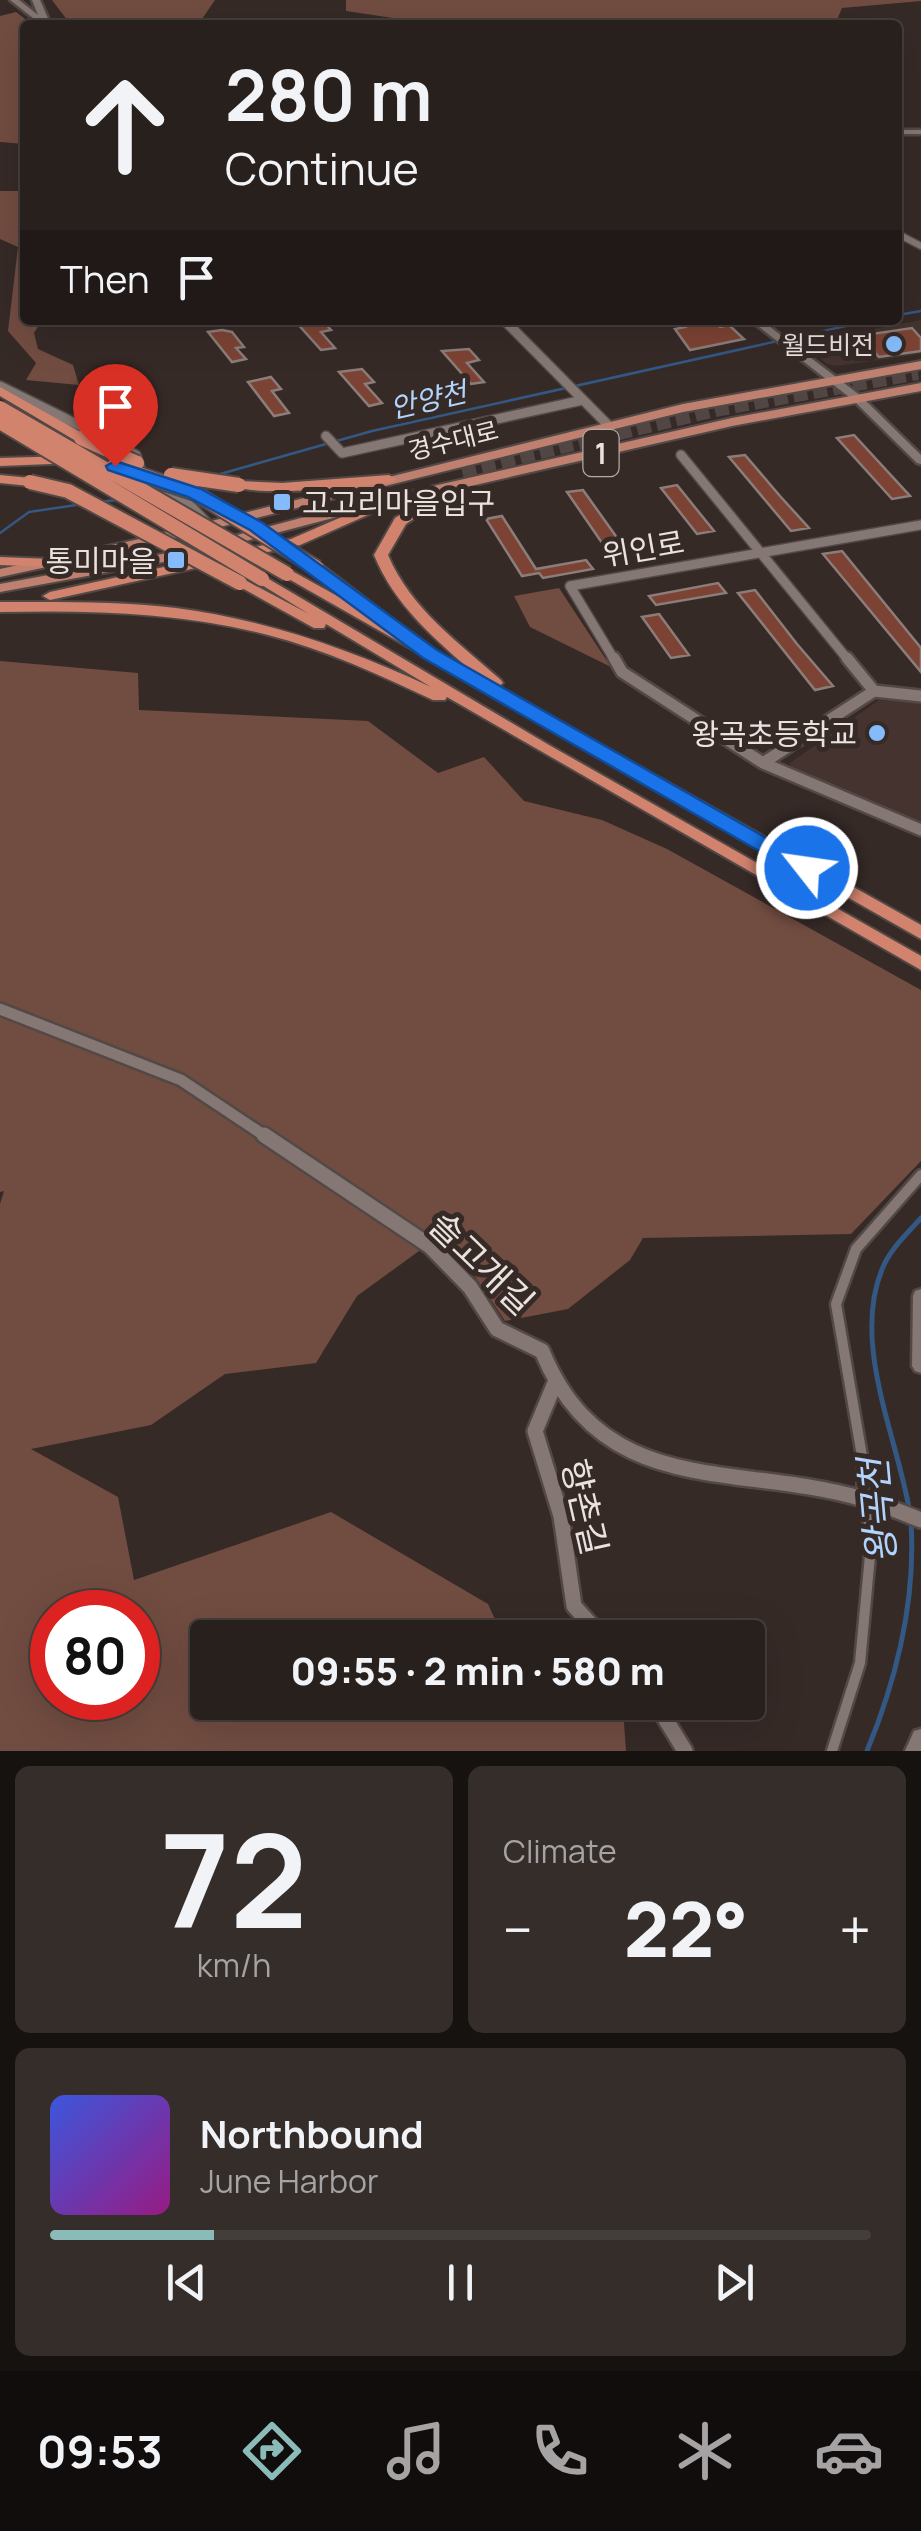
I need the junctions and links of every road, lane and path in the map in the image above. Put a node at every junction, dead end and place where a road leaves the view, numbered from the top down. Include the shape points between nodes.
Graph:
1 (14, 0) edge
2 (41, 20) edge
3 (509, 325) edge
4 (762, 325) edge
5 (902, 368) junction
6 (920, 377) edge
7 (830, 380) junction
8 (785, 388) junction
9 (0, 389) edge
10 (580, 397) junction
11 (857, 398) junction
12 (0, 408) edge
13 (0, 422) edge
14 (732, 422) junction
15 (608, 425) junction
16 (326, 436) dead end
17 (682, 455) dead end
18 (918, 455) edge
19 (0, 462) edge
20 (0, 479) edge
21 (388, 479) junction
22 (448, 489) junction
23 (325, 498) junction
24 (383, 503) junction
25 (346, 510) junction
26 (921, 525) edge
27 (210, 526) junction
28 (760, 552) junction
29 (0, 561) edge
30 (51, 564) junction
31 (0, 573) edge
32 (0, 588) edge
33 (0, 603) edge
34 (381, 650) junction
35 (430, 654) junction
36 (874, 691) junction
37 (921, 696) edge
38 (521, 706) junction
39 (543, 748) junction
40 (764, 763) junction
41 (921, 830) edge
42 (921, 932) edge
43 (921, 964) edge
44 (0, 1009) edge
45 (921, 1175) edge
46 (921, 1296) edge
47 (921, 1366) edge
48 (555, 1384) junction
49 (866, 1500) junction
50 (921, 1520) edge
51 (587, 1620) edge
52 (667, 1720) edge
53 (921, 1738) edge
54 (685, 1751) edge
55 (832, 1751) edge
56 (915, 1751) edge

1 - 2 street
3 - 10 street
4 - 7 street
5 - 6 main road, 경수대로 / 1
5 - 6 main road via 891,380
5 - 7 main road, 경수대로 / 1
6 - 11 main road, 경수대로 / 1
7 - 8 main road, 경수대로 / 1
7 - 11 street
8 - 14 main road via 796,388
8 - 15 main road, 경수대로 / 1
9 - 21 highway, bridge via 81,438 175,476 282,487
9 - 27 street via 136,455 149,480 188,503
10 - 15 street
10 - 16 street via 342,453
11 - 14 main road, 경수대로 / 1
11 - 18 street
12 - 35 highway, bridge
13 - 34 highway, bridge
14 - 22 main road, 경수대로 / 1
15 - 21 main road, 경수대로 / 1
17 - 28 street
19 - 35 highway, bridge via 115,466 195,493 256,526
20 - 34 highway, bridge via 68,491 314,624
21 - 23 main road, 경수대로 / 1
22 - 24 main road, 경수대로 / 1
22 - 38 highway via 400,521 387,539 381,556 387,576 406,602
23 - 25 main road, 1 via 466,473
23 - 27 main road, 경수대로 / 1
24 - 25 main road, 경수대로 / 1
24 - 33 highway via 295,542
25 - 32 main road, 경수대로 / 1 via 174,556
26 - 28 street, 위인로
27 - 30 main road, 경수대로 / 1
28 - 36 street
28 - 40 street, 위인로 via 570,586 622,672
29 - 30 highway
30 - 31 main road, 경수대로 / 1
33 - 39 highway via 127,605 257,626 382,669
34 - 39 highway
35 - 38 highway
36 - 37 street
36 - 40 street
38 - 42 highway
39 - 43 highway
40 - 41 street, 위인로
44 - 48 street, 솔고개길 via 182,1080 430,1246 470,1287 497,1329 542,1351
45 - 49 street via 860,1241 837,1290
46 - 47 street
48 - 49 street, 솔고개길 via 600,1435 649,1462
48 - 51 street, 향촌길 via 535,1431 561,1516 574,1606
49 - 50 street, 솔고개길
49 - 55 street via 872,1534 860,1662
52 - 54 street
53 - 56 street

